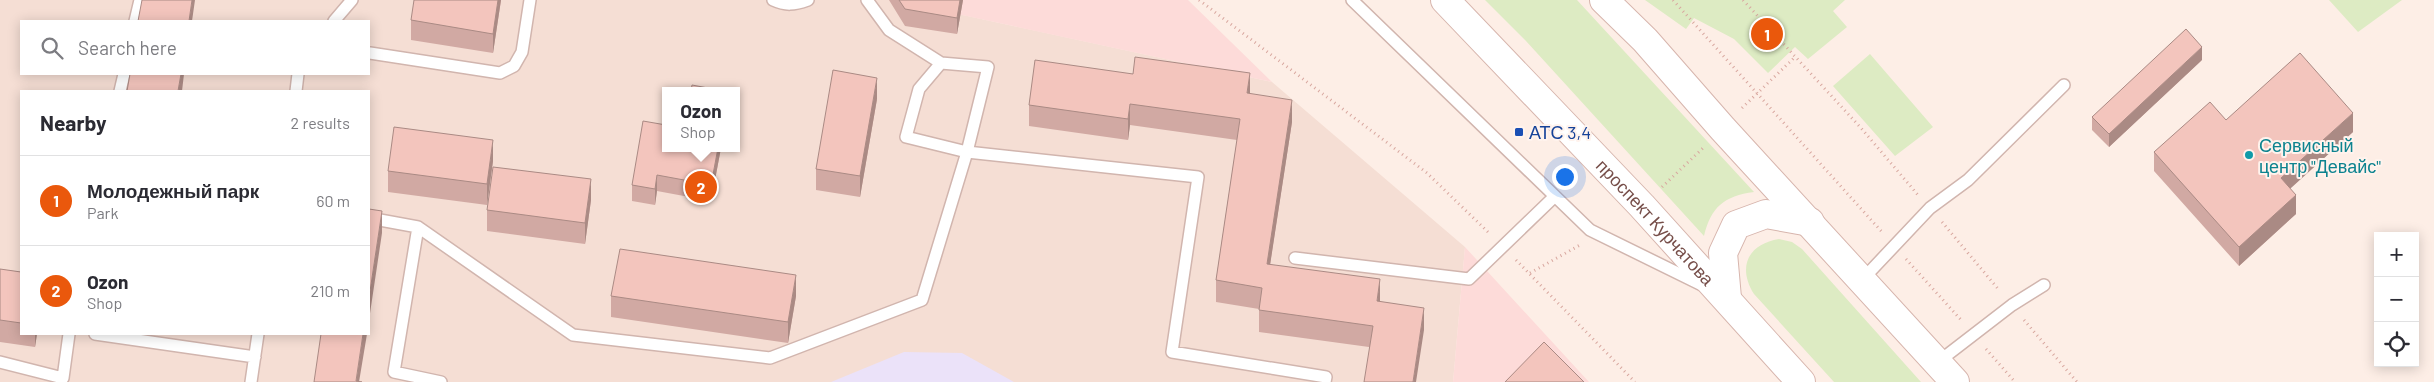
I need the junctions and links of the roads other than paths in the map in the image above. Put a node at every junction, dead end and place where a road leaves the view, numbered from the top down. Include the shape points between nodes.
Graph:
1 (140, 0) edge
2 (352, 0) edge
3 (530, 0) edge
4 (773, 0) edge
5 (808, 0) edge
6 (867, 0) edge
7 (1352, 0) edge
8 (1445, 0) edge
9 (1604, 0) edge
10 (135, 20) edge
11 (335, 20) edge
12 (370, 53) edge
13 (941, 63) junction
14 (124, 75) edge
15 (298, 75) edge
16 (2064, 85) dead end
17 (120, 90) edge
18 (296, 90) edge
19 (967, 152) junction
20 (1554, 197) junction
21 (370, 218) edge
22 (1810, 222) junction
23 (418, 227) junction
24 (1295, 258) dead end
25 (1862, 280) junction
26 (2044, 284) dead end
27 (1727, 298) junction
28 (69, 335) edge
29 (102, 335) edge
30 (258, 335) edge
31 (255, 357) junction
32 (0, 362) edge
33 (1946, 372) edge
34 (251, 382) edge
35 (441, 382) edge
36 (1324, 382) edge
37 (1801, 382) edge

1 - 10 lane
2 - 11 lane
3 - 12 lane via 522,52 514,66 500,73
4 - 5 lane via 783,5 795,5
6 - 13 lane via 888,30
7 - 20 lane
8 - 27 main road, проспект Курчатова
9 - 22 main road via 1645,40
13 - 19 lane via 988,67
13 - 19 lane via 919,89 906,137
14 - 17 lane
15 - 18 lane
16 - 25 lane via 1968,180 1930,208
19 - 23 lane via 922,300 770,358 573,335
19 - 36 lane via 1198,177 1172,352 1326,377
20 - 24 lane via 1469,279
20 - 27 lane via 1598,235
21 - 23 lane
22 - 25 main road
22 - 27 main road via 1766,214 1736,225 1723,253
23 - 35 lane via 394,372
25 - 33 main road
26 - 33 lane via 1973,334
27 - 37 main road, проспект Курчатова
28 - 32 lane via 63,378
29 - 31 lane
30 - 31 lane
31 - 34 lane

